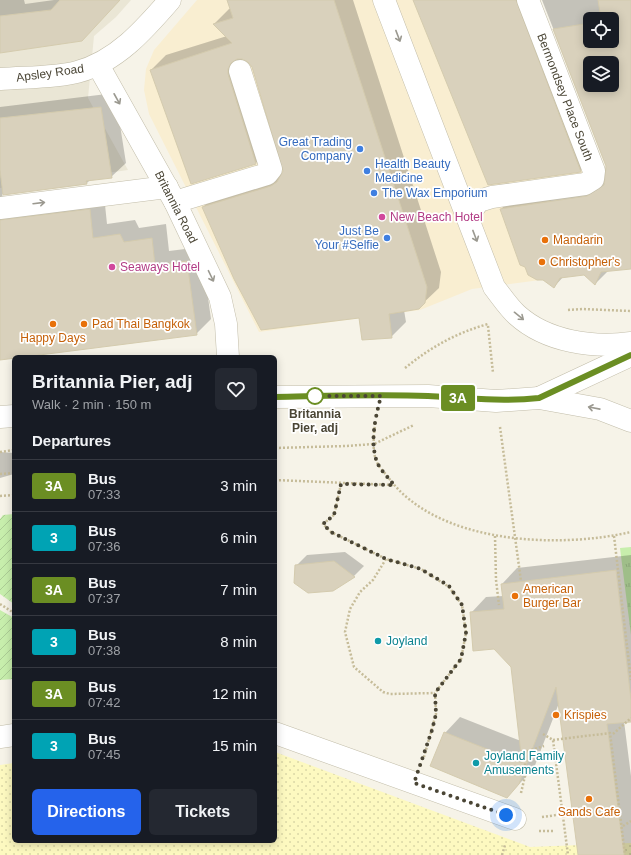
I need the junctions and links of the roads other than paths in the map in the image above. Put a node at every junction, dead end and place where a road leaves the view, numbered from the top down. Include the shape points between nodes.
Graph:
1 (170, 0) edge
2 (384, 0) edge
3 (528, 0) edge
4 (98, 65) junction
5 (240, 71) dead end
6 (0, 79) edge
7 (171, 195) junction
8 (0, 208) edge
9 (467, 216) junction
10 (631, 343) edge
11 (228, 355) edge
12 (631, 355) edge
13 (277, 397) edge
14 (539, 398) junction
15 (12, 416) edge
16 (0, 417) edge
17 (631, 421) edge
18 (277, 734) edge
19 (12, 735) edge
20 (0, 736) edge
21 (515, 819) dead end

1 - 4 street, Apsley Road via 130,43
2 -> 9 street
3 - 9 street, Bermondsey Place South via 594,171 592,179 585,184 492,197 479,201
4 - 6 street, Apsley Road via 75,72
4 -> 7 street, Britannia Road
5 - 7 street via 271,168 267,174
8 -> 7 street
7 -> 11 street, Britannia Road via 220,297 226,324
9 -> 10 street via 494,287 517,315 544,333 570,341
12 - 14 street
13 - 14 street via 428,396 496,401
17 -> 14 street via 600,409
15 - 16 street
18 - 21 street
19 - 20 street

